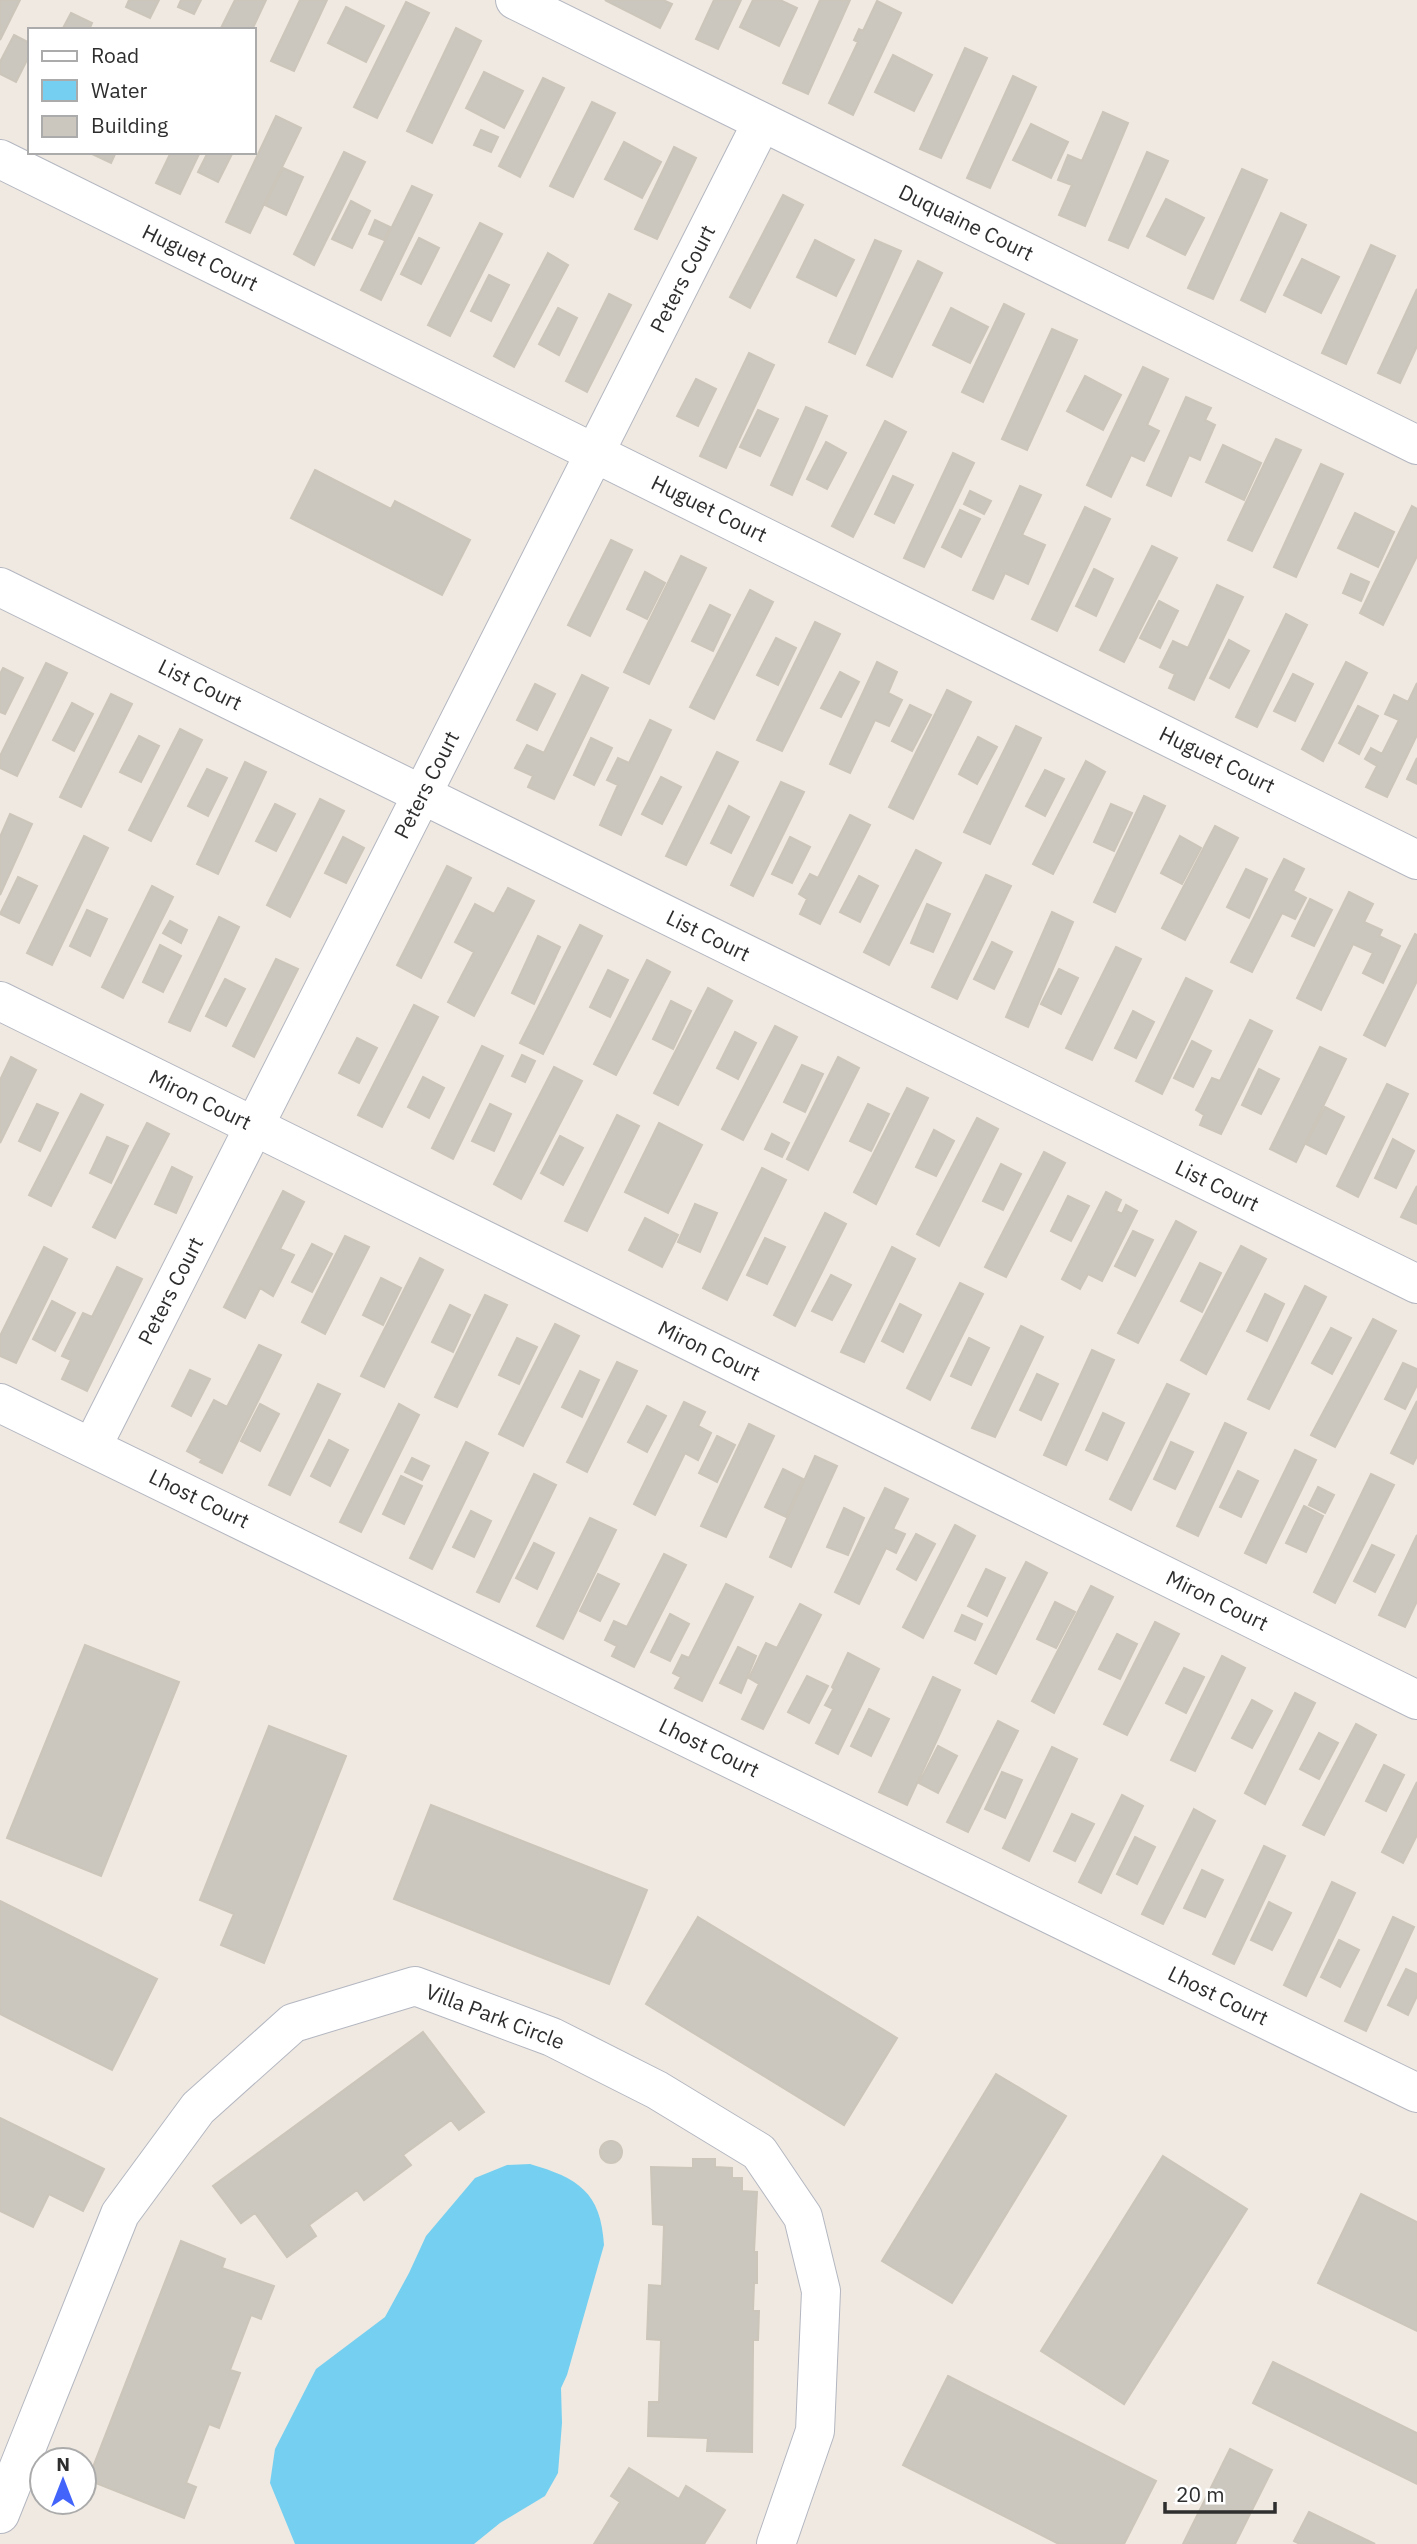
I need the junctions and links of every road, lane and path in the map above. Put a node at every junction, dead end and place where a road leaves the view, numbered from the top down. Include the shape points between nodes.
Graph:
1 (515, 0) edge
2 (762, 122) junction
3 (0, 159) edge
4 (1417, 445) edge
5 (595, 453) junction
6 (0, 587) edge
7 (422, 794) junction
8 (1417, 860) edge
9 (0, 1002) edge
10 (254, 1126) junction
11 (1417, 1284) edge
12 (0, 1403) edge
13 (92, 1447) junction
14 (1417, 1700) edge
15 (1417, 2093) edge
16 (0, 2514) edge
17 (776, 2544) edge

1 - 2 street, Duquaine Court
2 - 4 street, Duquaine Court
2 - 5 street, Peters Court
3 - 5 street, Huguet Court
5 - 7 street, Peters Court
5 - 8 street, Huguet Court
6 - 7 street, List Court
7 - 10 street, Peters Court
7 - 11 street, List Court
9 - 10 street, Miron Court
10 - 13 street, Peters Court
10 - 14 street, Miron Court
12 - 13 street, Lhost Court
13 - 15 street, Lhost Court
16 - 17 street, Villa Park Circle via 120,2214 198,2108 293,2023 415,1986 552,2036 657,2090 759,2152 803,2217 821,2291 815,2431

